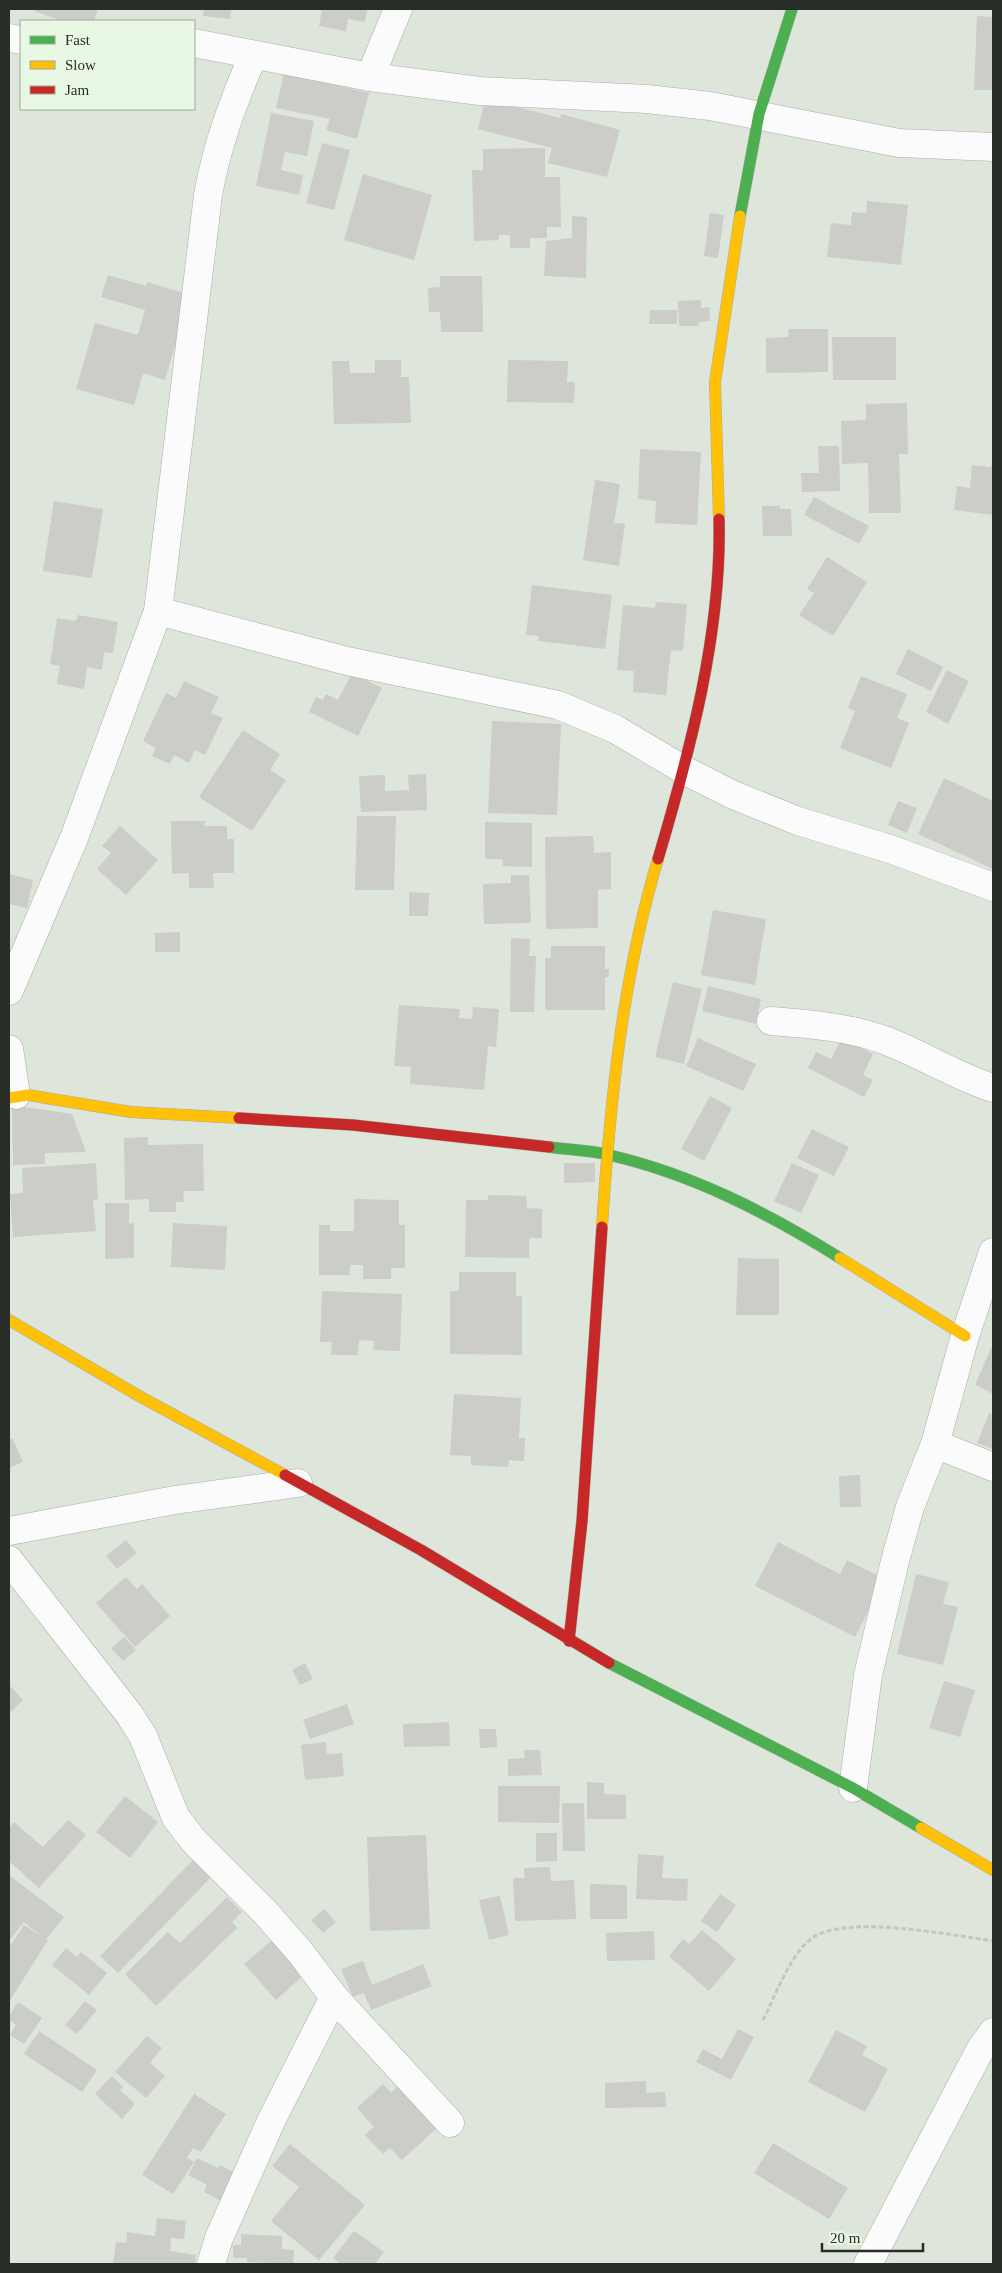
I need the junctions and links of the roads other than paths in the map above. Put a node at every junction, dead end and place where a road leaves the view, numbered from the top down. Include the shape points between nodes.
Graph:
1 (398, 9) edge
2 (792, 9) edge
3 (195, 43) edge
4 (253, 56) junction
5 (370, 77) junction
6 (760, 114) junction
7 (993, 147) edge
8 (158, 611) junction
9 (684, 770) junction
10 (993, 887) edge
11 (9, 991) edge
12 (771, 1021) dead end
13 (9, 1049) edge
14 (993, 1088) edge
15 (12, 1097) edge
16 (607, 1154) junction
17 (993, 1252) edge
18 (9, 1320) edge
19 (965, 1336) junction
20 (935, 1444) junction
21 (993, 1467) edge
22 (298, 1483) junction
23 (9, 1531) edge
24 (9, 1560) edge
25 (569, 1641) junction
26 (853, 1788) junction
27 (993, 1870) edge
28 (334, 1997) junction
29 (993, 2032) edge
30 (450, 2123) dead end
31 (211, 2264) edge
32 (868, 2264) edge

1 - 5 street
2 - 6 street
3 - 4 street
4 - 5 street
4 - 8 street via 230,108 208,194
5 - 6 street via 480,91 647,99
6 - 7 street via 899,143
6 - 9 street via 721,330 715,382 719,525 716,591
8 - 9 street via 347,661 558,705 615,729
8 - 11 street via 74,838
9 - 10 street via 731,794 798,820
9 - 16 street via 632,958
12 - 14 street via 855,1031 885,1040
13 - 15 street
15 - 16 street via 28,1095 131,1112 352,1126
16 - 19 street via 704,1185 800,1233
16 - 25 street via 582,1521
17 - 19 street
18 - 22 street
19 - 20 street
20 - 21 street
20 - 26 street via 910,1506 888,1589 868,1676
22 - 23 street via 175,1500
22 - 25 street via 421,1550
24 - 28 street via 129,1714 143,1736 176,1818 194,1841 265,1912
25 - 26 street via 656,1689
26 - 27 street
28 - 30 street
28 - 31 street via 271,2121 219,2238
29 - 32 street via 980,2050

